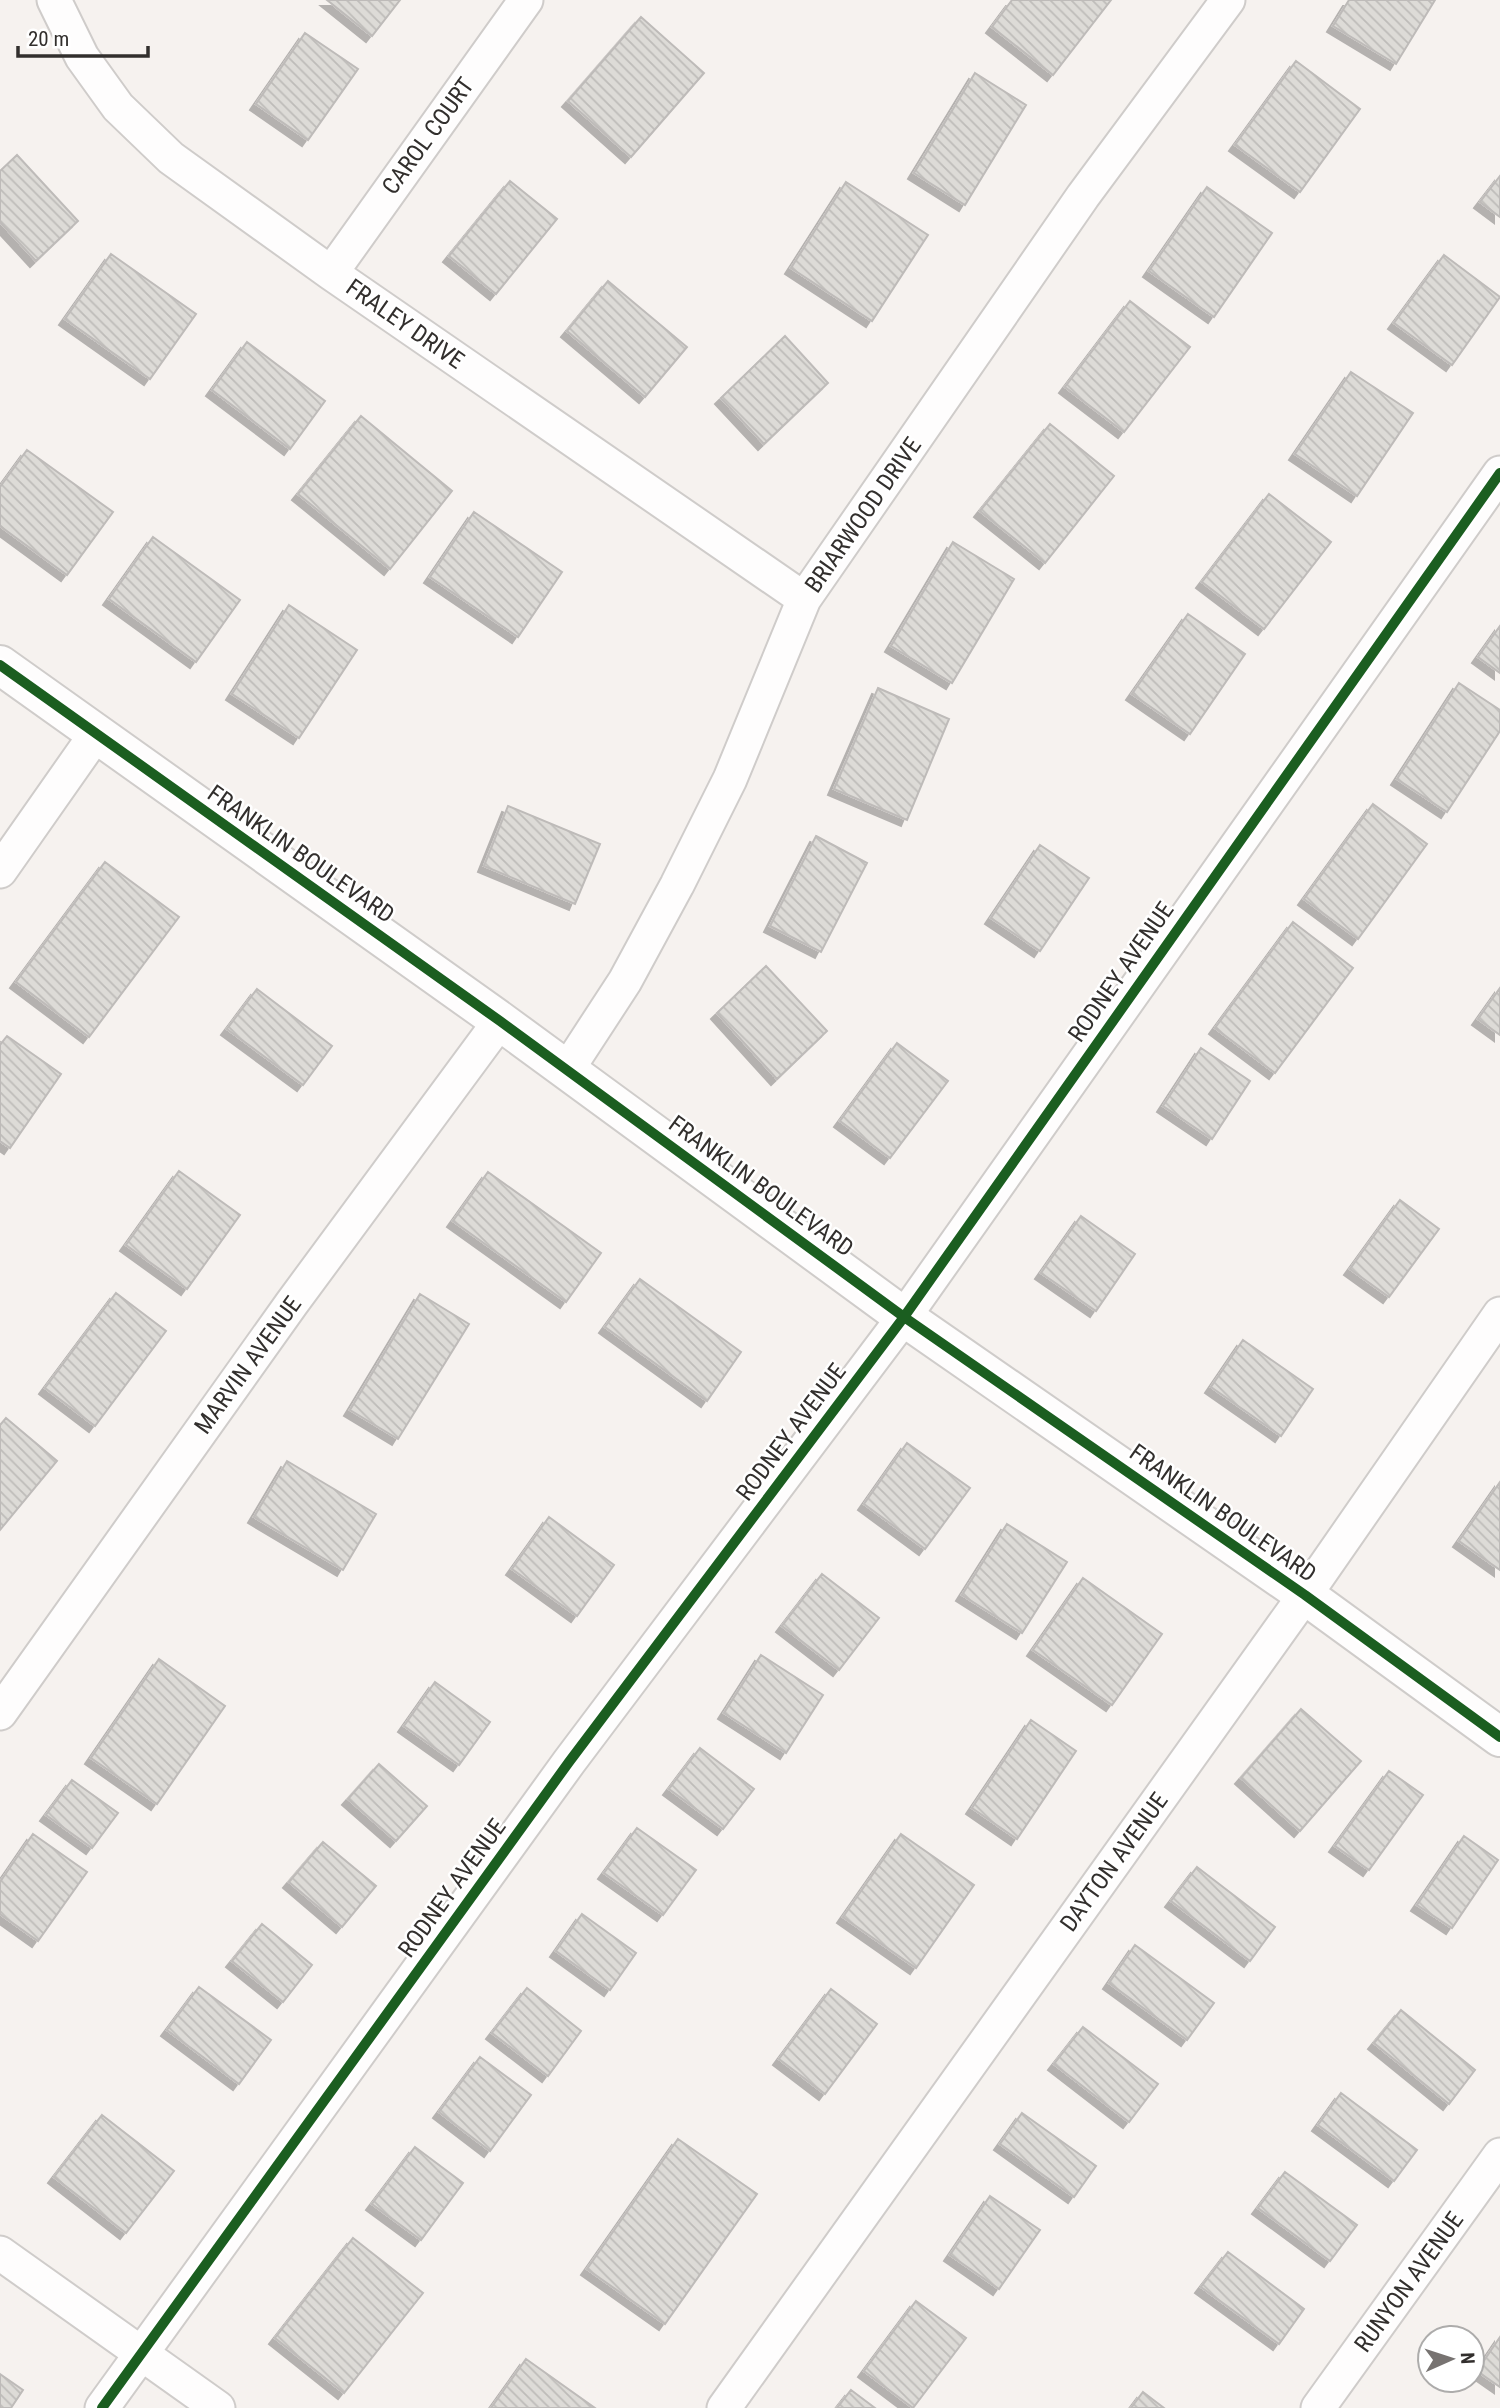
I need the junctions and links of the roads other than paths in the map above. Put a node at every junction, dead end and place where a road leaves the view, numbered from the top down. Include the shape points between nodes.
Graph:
1 (54, 0) edge
2 (526, 0) edge
3 (1228, 0) edge
4 (331, 273) junction
5 (1500, 473) edge
6 (804, 599) junction
7 (0, 665) edge
8 (96, 734) junction
9 (0, 871) edge
10 (500, 1021) junction
11 (567, 1070) junction
12 (1500, 1314) edge
13 (904, 1317) junction
14 (1305, 1595) junction
15 (0, 1713) edge
16 (1500, 1737) edge
17 (1500, 2155) edge
18 (0, 2253) edge
19 (141, 2352) junction
20 (102, 2408) edge
21 (218, 2408) edge
22 (724, 2408) edge
23 (1318, 2408) edge

1 - 4 street, FRALEY DRIVE via 82,57 118,107 171,158
2 - 4 street, CAROL COURT
3 - 6 street, BRIARWOOD DRIVE via 1083,196
4 - 6 street, FRALEY DRIVE
5 - 13 street, RODNEY AVENUE
6 - 11 street, BRIARWOOD DRIVE via 730,779 677,886 625,981
7 - 8 street, FRANKLIN BOULEVARD
8 - 9 street
8 - 10 street, FRANKLIN BOULEVARD
10 - 11 street, FRANKLIN BOULEVARD
10 - 15 street, MARVIN AVENUE
11 - 13 street, FRANKLIN BOULEVARD
12 - 14 street, DAYTON AVENUE
13 - 14 street, FRANKLIN BOULEVARD
13 - 19 street, RODNEY AVENUE via 569,1762
14 - 16 street, FRANKLIN BOULEVARD
14 - 22 street, DAYTON AVENUE
17 - 23 street, RUNYON AVENUE
18 - 19 street
19 - 20 street, RODNEY AVENUE
19 - 21 street

